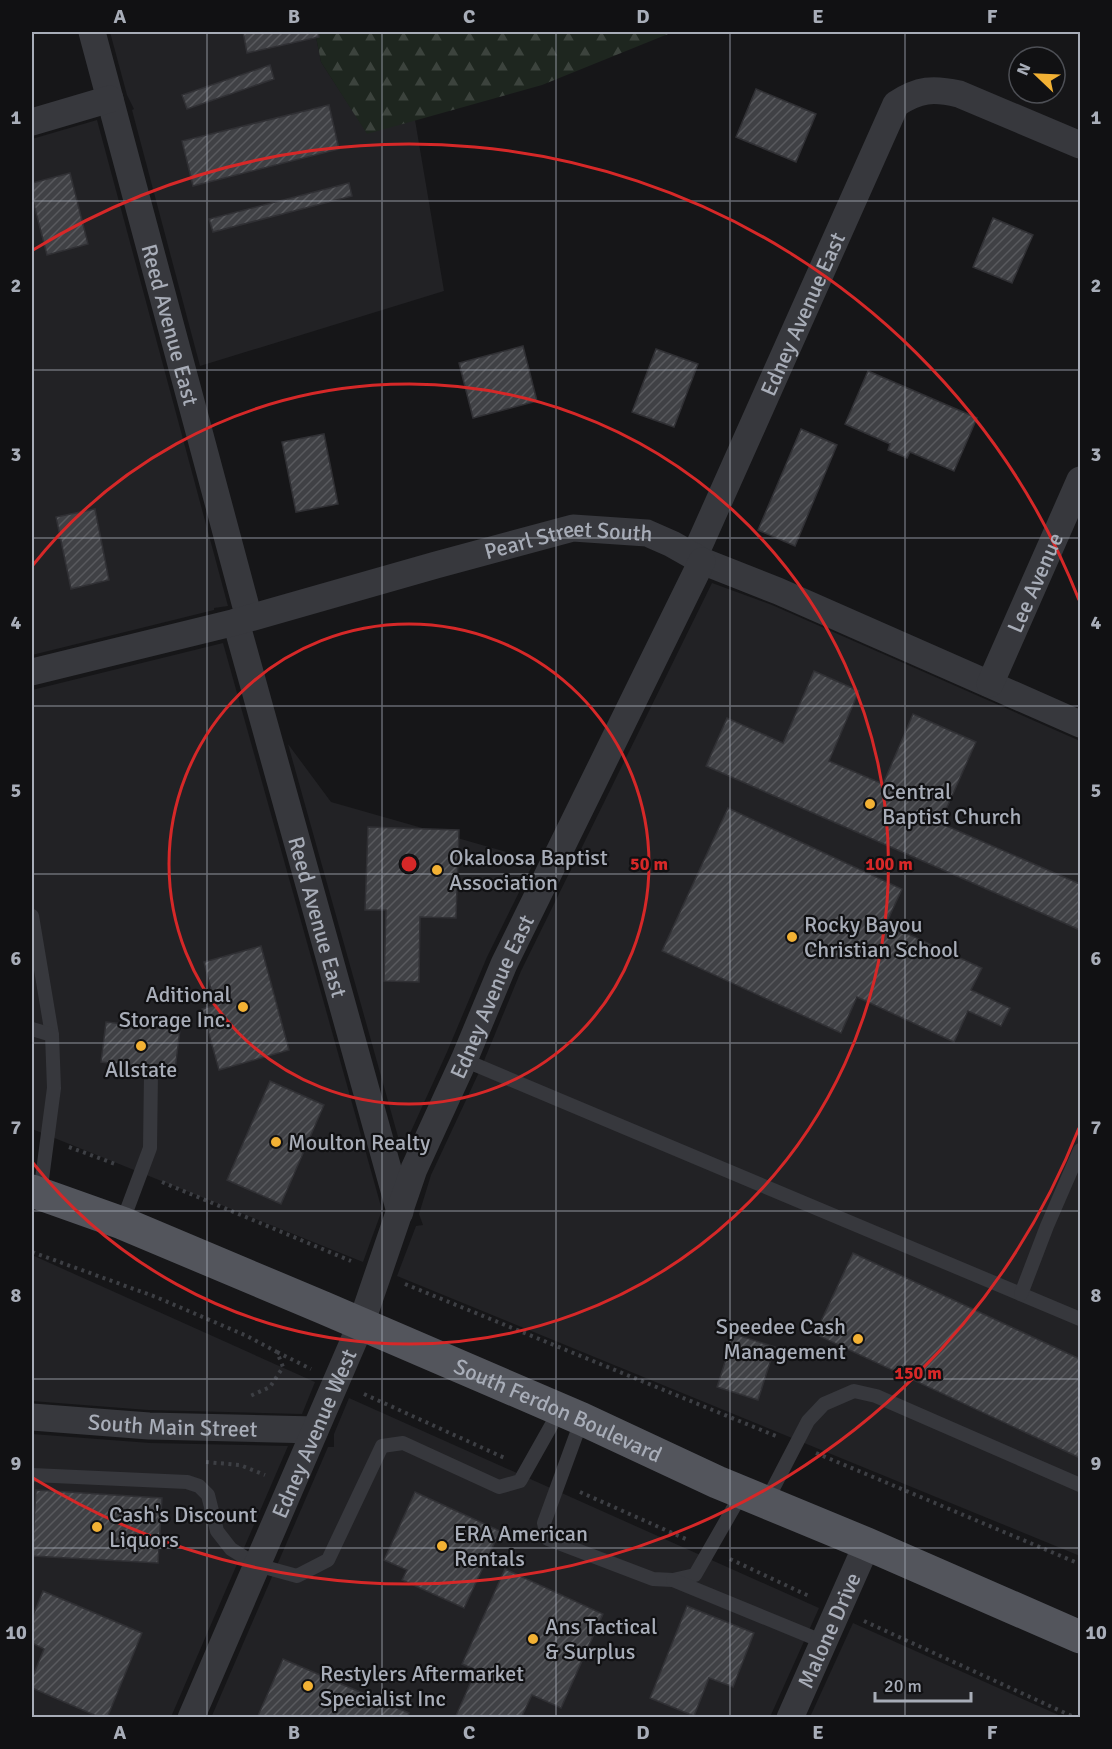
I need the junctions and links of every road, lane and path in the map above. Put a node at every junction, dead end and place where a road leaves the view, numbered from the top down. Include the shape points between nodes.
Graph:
1 (92, 32) edge
2 (110, 99) junction
3 (32, 122) edge
4 (1080, 145) edge
5 (1080, 480) edge
6 (698, 559) junction
7 (243, 620) junction
8 (32, 672) edge
9 (990, 684) junction
10 (1080, 724) edge
11 (32, 916) edge
12 (32, 1029) edge
13 (52, 1035) junction
14 (464, 1060) junction
15 (151, 1073) dead end
16 (47, 1140) junction
17 (1080, 1150) edge
18 (141, 1173) junction
19 (36, 1192) edge
20 (400, 1212) junction
21 (122, 1223) junction
22 (32, 1252) edge
23 (379, 1273) junction
24 (1021, 1294) junction
25 (1080, 1319) edge
26 (361, 1324) junction
27 (277, 1352) junction
28 (336, 1381) junction
29 (237, 1398) dead end
30 (571, 1415) junction
31 (32, 1417) edge
32 (315, 1430) junction
33 (796, 1444) junction
34 (527, 1468) junction
35 (32, 1475) edge
36 (559, 1483) junction
37 (1080, 1485) edge
38 (754, 1497) junction
39 (867, 1544) junction
40 (710, 1549) junction
41 (1080, 1564) edge
42 (257, 1565) junction
43 (674, 1580) junction
44 (838, 1610) junction
45 (1080, 1637) edge
46 (824, 1642) junction
47 (191, 1718) edge
48 (790, 1718) edge
49 (1076, 1718) edge

1 - 2 street, Reed Avenue East
2 - 3 street
2 - 7 street, Reed Avenue East
4 - 6 street, Edney Avenue East via 946,91 911,94 896,104
5 - 9 street, Lee Avenue
6 - 7 street, Pearl Street South via 647,533 573,528
6 - 9 street, Pearl Street South
6 - 14 street, Edney Avenue East via 504,964
7 - 8 street, Pearl Street South
7 - 20 street, Reed Avenue East
9 - 10 street, Pearl Street South
11 - 13 lane
12 - 13 lane
13 - 16 lane via 54,1088
14 - 20 street, Edney Avenue East via 414,1168
14 - 24 lane
15 - 18 lane via 150,1148
16 - 18 path
16 - 19 lane
17 - 24 lane
18 - 21 lane
18 - 23 path
19 - 21 main road, South Ferdon Boulevard
20 - 23 street, Edney Avenue West
21 - 26 main road, South Ferdon Boulevard
22 - 27 path via 156,1298
23 - 26 street, Edney Avenue West
23 - 33 path
24 - 25 lane
26 - 28 street, Edney Avenue West
26 - 30 main road, South Ferdon Boulevard
27 - 28 path
27 - 29 path via 283,1367 270,1387 248,1398
28 - 32 street, Edney Avenue West
28 - 34 path
30 - 34 lane
30 - 36 lane
30 - 38 main road, South Ferdon Boulevard
31 - 32 street, South Main Street via 149,1426
32 - 42 street, Edney Avenue West
33 - 37 lane via 808,1421 824,1404 854,1391 876,1395
33 - 38 lane
33 - 41 path
34 - 42 lane via 520,1481 499,1487 403,1443 382,1446 328,1560 297,1576
35 - 42 lane via 187,1482 199,1486 208,1495 217,1531 231,1549
36 - 40 path
36 - 43 lane via 544,1524 548,1539 653,1579
38 - 39 main road, South Ferdon Boulevard
38 - 40 lane
39 - 44 street, Malone Drive
39 - 45 main road, South Ferdon Boulevard
40 - 43 lane via 695,1575
40 - 44 path
42 - 47 street, Edney Avenue West
43 - 46 lane
44 - 46 street, Malone Drive
44 - 49 path
46 - 48 street, Malone Drive

